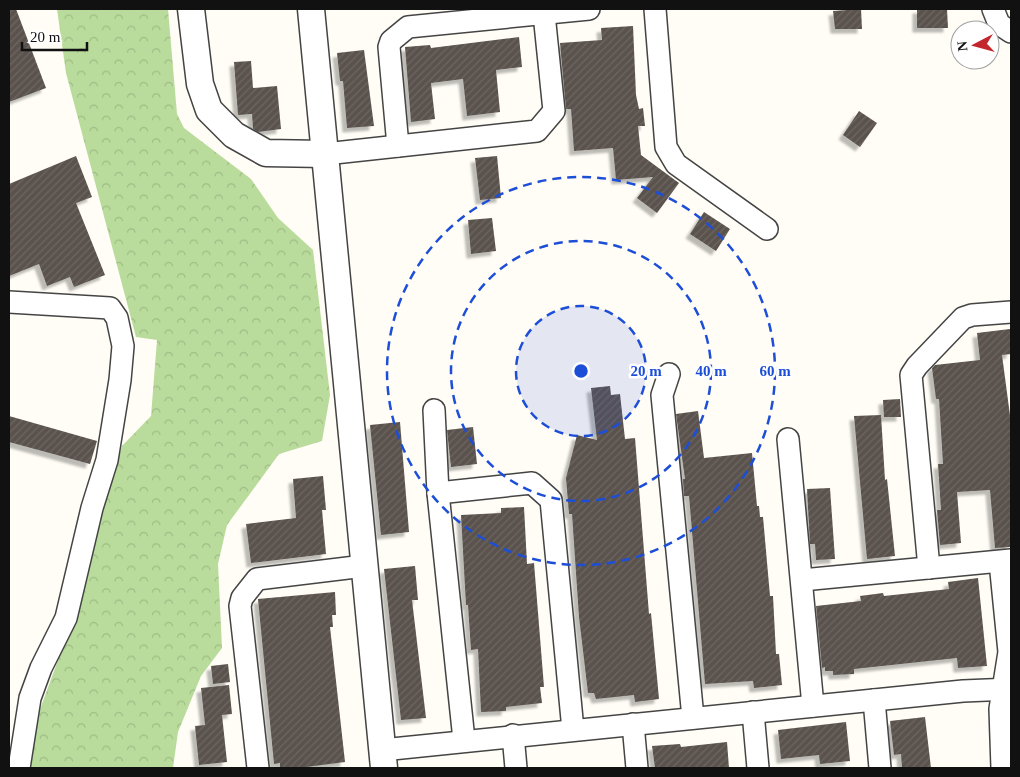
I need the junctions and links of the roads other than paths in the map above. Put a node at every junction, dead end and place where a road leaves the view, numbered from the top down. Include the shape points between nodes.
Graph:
1 (191, 9) edge
2 (311, 9) edge
3 (589, 9) edge
4 (655, 9) edge
5 (993, 9) edge
6 (544, 14) junction
7 (1011, 32) edge
8 (398, 146) junction
9 (325, 154) junction
10 (767, 229) dead end
11 (9, 302) edge
12 (1011, 312) edge
13 (669, 374) dead end
14 (434, 410) dead end
15 (788, 440) dead end
16 (438, 493) junction
17 (1006, 561) edge
18 (364, 566) junction
19 (929, 568) junction
20 (802, 580) junction
21 (1007, 689) edge
22 (874, 700) junction
23 (813, 706) junction
24 (753, 712) junction
25 (692, 718) junction
26 (633, 724) junction
27 (573, 730) junction
28 (513, 736) junction
29 (464, 740) junction
30 (383, 759) edge
31 (20, 768) edge
32 (258, 768) edge
33 (516, 768) edge
34 (638, 768) edge
35 (758, 768) edge
36 (880, 768) edge
37 (1002, 768) edge

1 - 9 street via 200,84 209,110 234,136 266,153
2 - 9 street
3 - 6 street
4 - 10 street via 666,147 676,164
5 - 7 street via 999,24
6 - 8 street via 554,111 537,131
6 - 8 street via 408,27 391,41
8 - 9 street
9 - 18 street
11 - 31 street via 110,308 117,318 123,346 107,460 66,618 30,698
12 - 19 street via 972,314 963,318 911,375
13 - 25 street via 662,395
14 - 16 street
15 - 20 street
16 - 27 street via 532,483 551,500
16 - 29 street
17 - 19 street
17 - 21 street
18 - 30 street
18 - 32 street via 256,578 242,598 240,606
19 - 20 street
20 - 23 street
21 - 22 street
21 - 37 street via 1000,718
22 - 23 street
22 - 36 street
23 - 24 street
24 - 25 street
24 - 35 street
25 - 26 street
26 - 27 street
26 - 34 street
27 - 28 street
28 - 29 street
28 - 33 street
29 - 30 street

